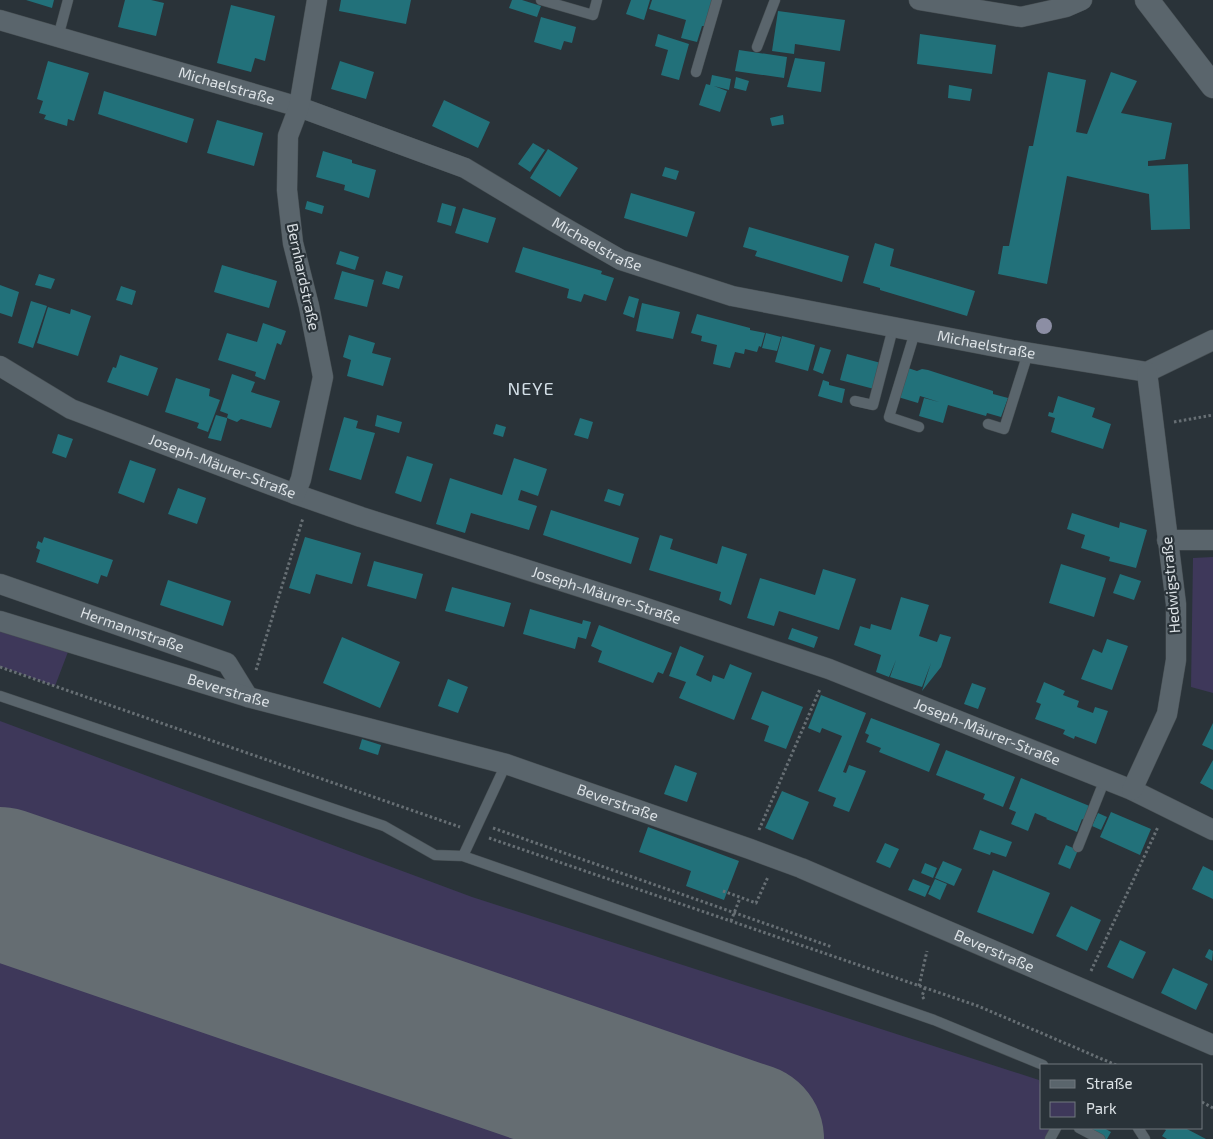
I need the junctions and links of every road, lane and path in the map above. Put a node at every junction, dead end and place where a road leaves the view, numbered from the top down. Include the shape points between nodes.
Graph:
1 (68, 0) edge
2 (317, 0) edge
3 (541, 0) edge
4 (597, 0) edge
5 (717, 0) edge
6 (776, 0) edge
7 (918, 0) edge
8 (1082, 0) edge
9 (1147, 0) edge
10 (0, 20) edge
11 (58, 37) junction
12 (757, 47) dead end
13 (696, 72) dead end
14 (1213, 86) edge
15 (299, 107) junction
16 (893, 328) junction
17 (915, 332) junction
18 (1213, 340) edge
19 (1028, 353) junction
20 (0, 366) edge
21 (1146, 372) junction
22 (855, 401) dead end
23 (1213, 415) edge
24 (988, 424) dead end
25 (1153, 426) junction
26 (918, 427) dead end
27 (302, 496) junction
28 (1168, 540) junction
29 (1213, 540) edge
30 (0, 584) edge
31 (0, 621) edge
32 (0, 667) edge
33 (829, 669) junction
34 (0, 696) edge
35 (248, 697) junction
36 (506, 764) junction
37 (1105, 780) junction
38 (1132, 790) junction
39 (490, 798) junction
40 (1166, 808) junction
41 (1213, 830) edge
42 (475, 833) junction
43 (1078, 847) dead end
44 (750, 849) junction
45 (463, 856) junction
46 (776, 858) junction
47 (723, 891) dead end
48 (740, 898) junction
49 (734, 912) junction
50 (731, 921) junction
51 (832, 947) dead end
52 (927, 951) dead end
53 (919, 986) junction
54 (1083, 990) junction
55 (1213, 1045) edge
56 (1041, 1064) edge
57 (1114, 1064) edge
58 (1081, 1129) edge
59 (1100, 1139) edge

1 - 11 lane
2 - 15 street, Bernhardstraße
3 - 4 lane via 593,15
5 - 13 lane
6 - 12 lane
7 - 8 street via 1021,17
9 - 14 street
10 - 11 street, Michaelstraße
11 - 15 street, Michaelstraße
15 - 16 street, Michaelstraße via 465,168 621,260 732,296
15 - 27 street, Bernhardstraße via 288,136 287,190 293,243 310,306 322,377 301,479
16 - 17 street, Michaelstraße
16 - 22 lane via 873,406
17 - 19 street, Michaelstraße
17 - 26 lane via 889,417
18 - 21 street
19 - 21 street, Michaelstraße
19 - 24 lane via 1004,429
20 - 27 street, Joseph-Mäurer-Straße via 71,409
21 - 25 street, Hedwigstraße
23 - 25 path
25 - 28 street, Hedwigstraße
27 - 33 street, Joseph-Mäurer-Straße
27 - 35 path
28 - 29 street
28 - 38 street, Hedwigstraße via 1176,604 1176,660 1168,714
30 - 35 street, Hermannstraße via 227,664
31 - 35 street, Beverstraße
32 - 42 path
33 - 37 street, Joseph-Mäurer-Straße
33 - 44 path
34 - 45 lane via 384,826 435,855
35 - 36 street, Beverstraße
36 - 39 lane
36 - 44 street, Beverstraße
37 - 38 street, Joseph-Mäurer-Straße
37 - 43 lane
38 - 40 street, Joseph-Mäurer-Straße
39 - 42 lane
39 - 49 path via 497,808 493,829
40 - 41 street, Joseph-Mäurer-Straße
40 - 54 path
42 - 45 lane
42 - 50 path
44 - 46 street, Beverstraße
45 - 56 lane via 934,1020
46 - 48 path via 756,903
46 - 54 street, Beverstraße
47 - 48 path
48 - 49 path
49 - 50 path
49 - 51 path
50 - 53 path
52 - 53 path
53 - 57 path via 978,1006
54 - 55 street, Beverstraße
58 - 59 lane

